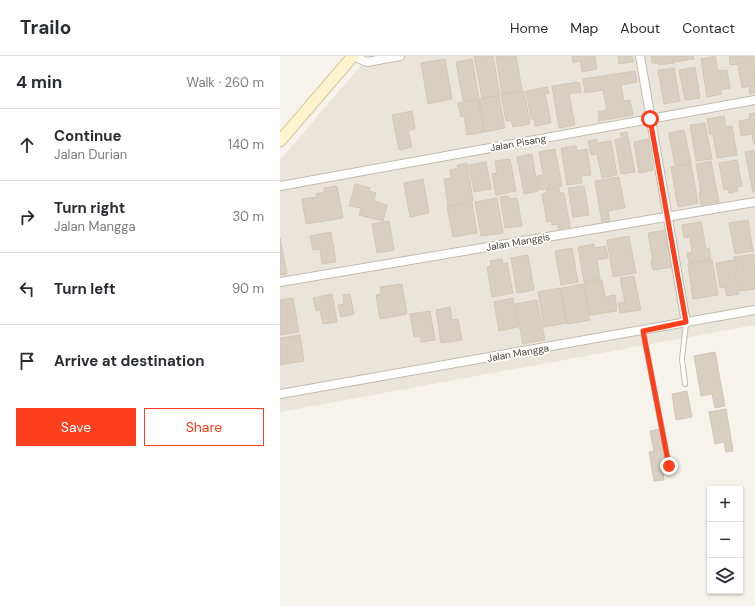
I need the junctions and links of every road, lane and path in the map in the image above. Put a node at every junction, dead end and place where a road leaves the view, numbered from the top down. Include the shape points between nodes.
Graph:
1 (353, 56) edge
2 (400, 56) edge
3 (640, 56) edge
4 (755, 100) edge
5 (650, 119) junction
6 (280, 141) edge
7 (280, 186) edge
8 (755, 202) edge
9 (668, 216) junction
10 (280, 282) edge
11 (755, 310) edge
12 (686, 322) junction
13 (643, 331) junction
14 (685, 384) dead end
15 (280, 394) edge
16 (669, 466) dead end

1 - 2 street via 367,62
1 - 6 main road
3 - 5 street
4 - 5 street, Jalan Pisang
5 - 7 street, Jalan Pisang
5 - 9 street
8 - 9 street, Jalan Manggis
9 - 10 street, Jalan Manggis
9 - 12 street
11 - 12 street, Jalan Mangga
12 - 13 street, Jalan Mangga
12 - 14 lane via 682,359
13 - 15 street, Jalan Mangga
13 - 16 lane

